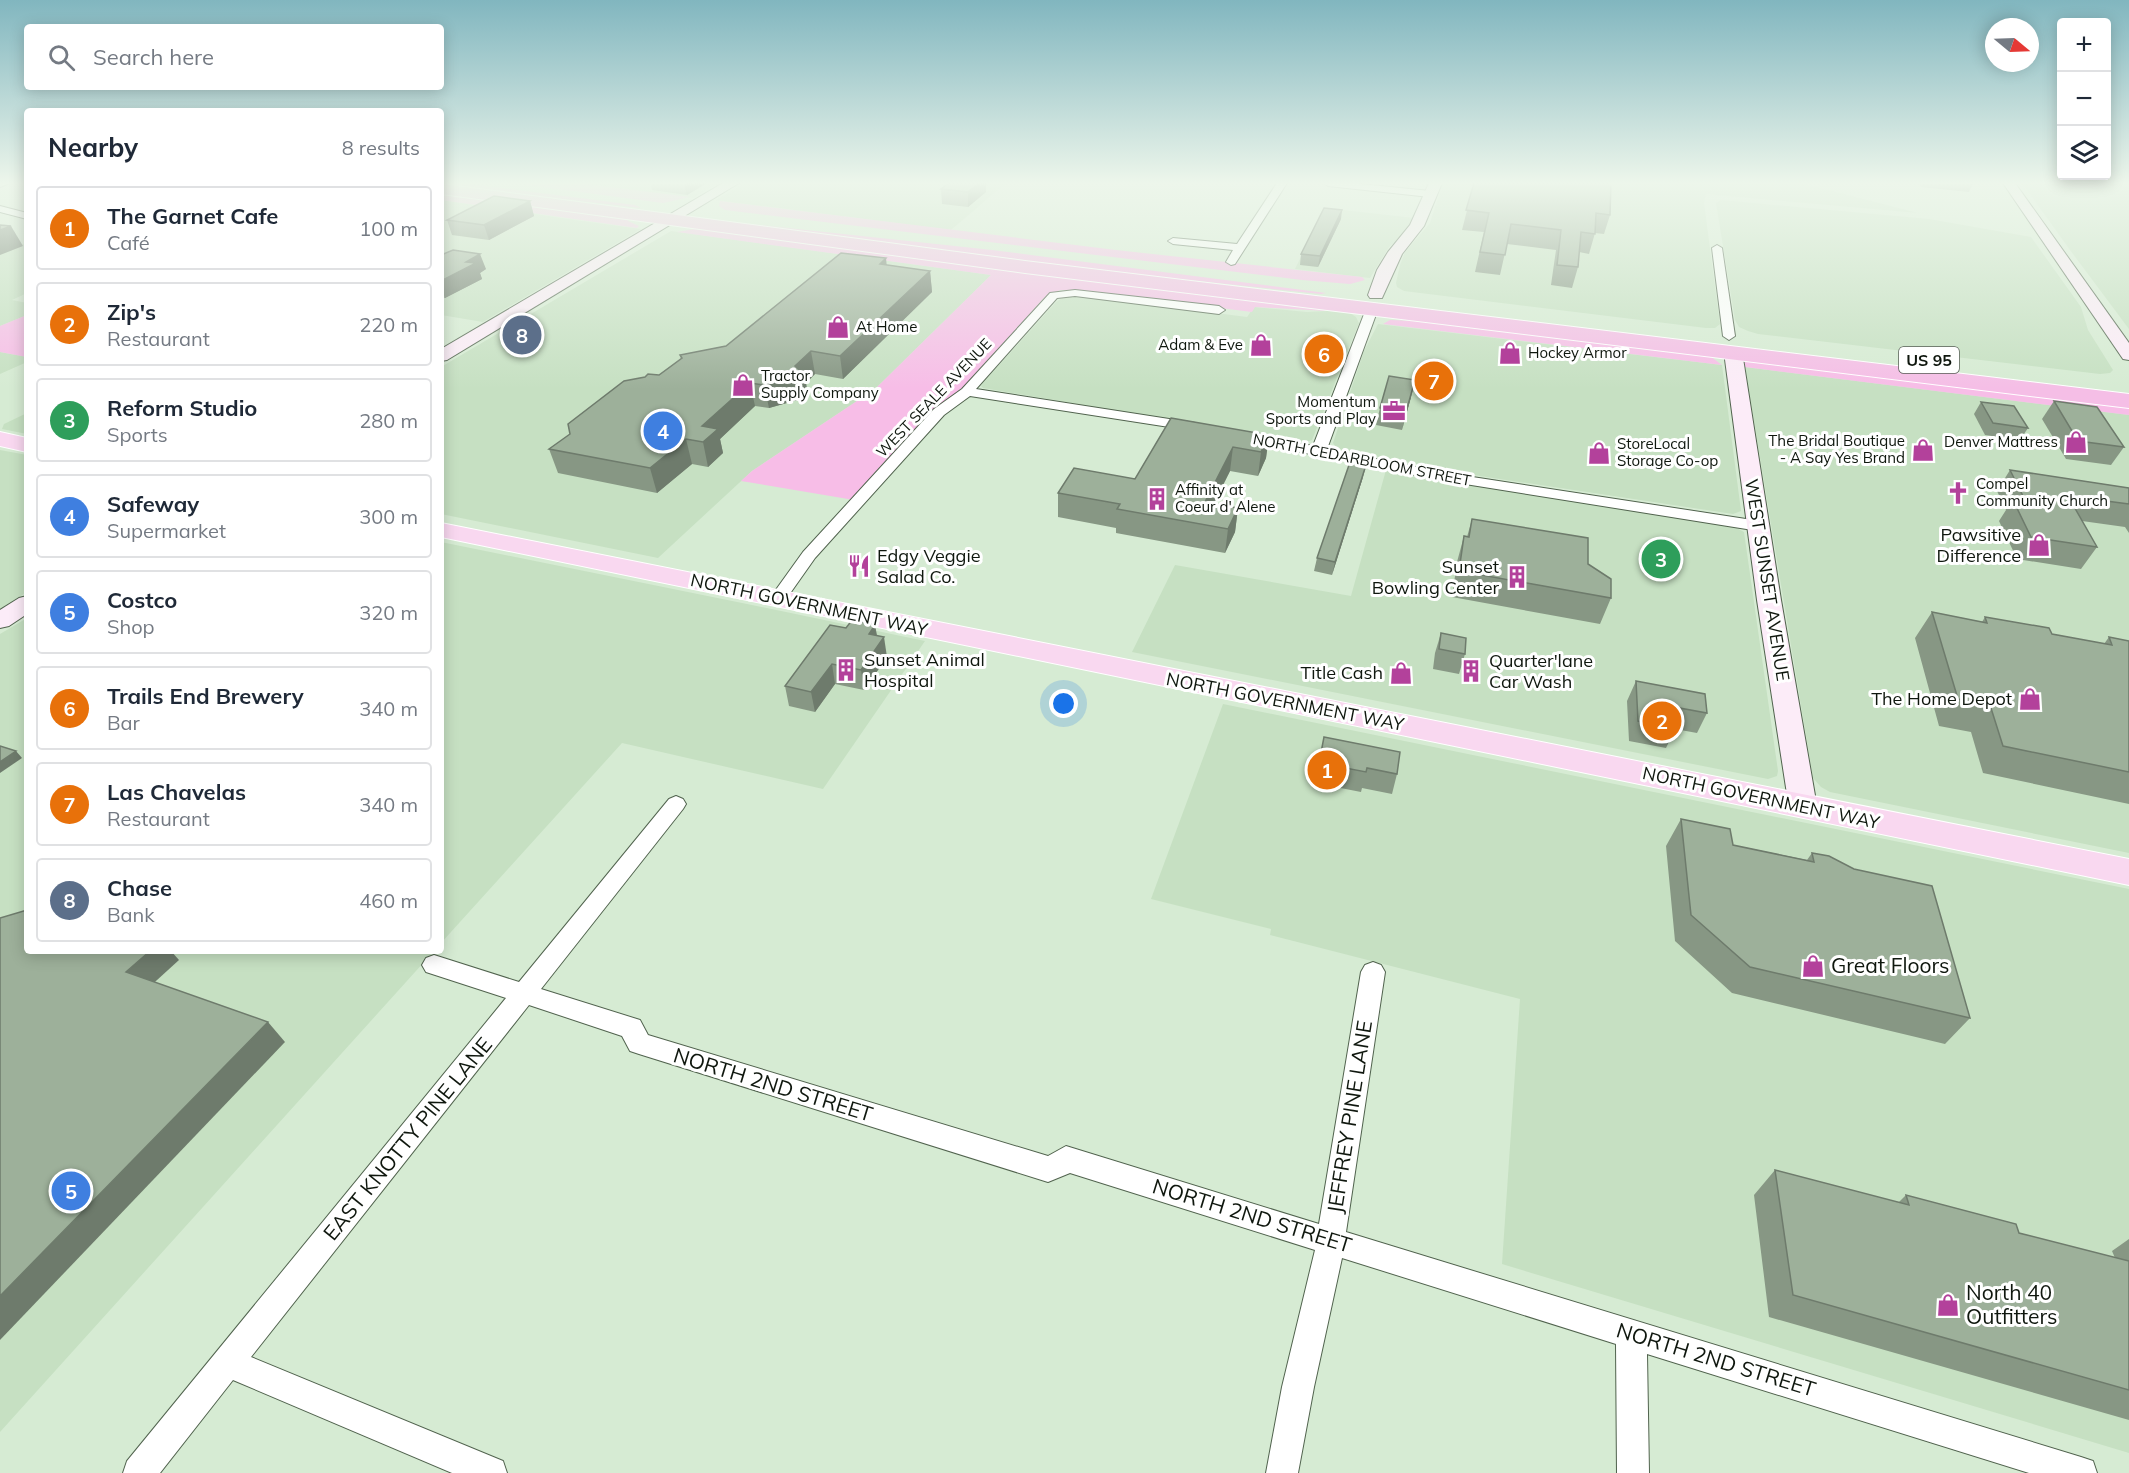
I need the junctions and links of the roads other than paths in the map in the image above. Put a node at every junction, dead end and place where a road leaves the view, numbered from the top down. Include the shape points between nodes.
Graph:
1 (616, 252) edge
2 (917, 252) edge
3 (998, 252) edge
4 (1238, 252) edge
5 (1395, 252) edge
6 (1718, 252) edge
7 (2057, 252) edge
8 (1231, 262) dead end
9 (1374, 302) junction
10 (1220, 310) dead end
11 (1731, 344) junction
12 (444, 354) edge
13 (2129, 355) edge
14 (2129, 383) edge
15 (967, 392) junction
16 (2129, 400) edge
17 (1210, 430) edge
18 (1230, 434) edge
19 (0, 439) edge
20 (24, 444) edge
21 (1318, 453) junction
22 (1759, 526) junction
23 (444, 531) edge
24 (778, 598) junction
25 (24, 605) edge
26 (0, 621) edge
27 (676, 804) dead end
28 (1803, 807) junction
29 (2129, 872) edge
30 (434, 965) dead end
31 (1373, 972) dead end
32 (524, 994) junction
33 (1331, 1241) junction
34 (1631, 1334) junction
35 (228, 1363) junction
36 (139, 1473) edge
37 (491, 1473) edge
38 (1282, 1473) edge
39 (1633, 1473) edge
40 (2081, 1473) edge

1 - 12 street
2 - 9 highway via 1256,295
3 - 9 highway, US 95
4 - 8 street
5 - 9 street
6 - 11 street, WEST SUNSET AVENUE
7 - 13 street
9 - 11 highway, US 95
9 - 11 highway, US 95 via 1511,311
9 - 21 street
10 - 15 street, WEST SEALE AVENUE via 1075,293 1054,295
11 - 14 highway, US 95
11 - 16 highway, US 95
11 - 22 street, WEST SUNSET AVENUE
15 - 17 street
15 - 24 street, WEST SEALE AVENUE via 938,413 809,555
18 - 21 street, NORTH CEDARBLOOM STREET
19 - 20 main road
21 - 22 street, NORTH CEDARBLOOM STREET via 1431,475
22 - 28 street, WEST SUNSET AVENUE
23 - 24 main road, NORTH GOVERNMENT WAY
24 - 28 main road, NORTH GOVERNMENT WAY
25 - 26 street
27 - 32 street, EAST KNOTTY PINE LANE
28 - 29 main road, NORTH GOVERNMENT WAY
30 - 32 street, NORTH 2ND STREET
31 - 33 street, JEFFREY PINE LANE
32 - 33 street, NORTH 2ND STREET via 631,1028 639,1043 1048,1169 1058,1167 1066,1159
32 - 35 street, EAST KNOTTY PINE LANE
33 - 34 street, NORTH 2ND STREET
33 - 38 street, JEFFREY PINE LANE
34 - 39 street
34 - 40 street, NORTH 2ND STREET
35 - 36 street, EAST KNOTTY PINE LANE
35 - 37 street

